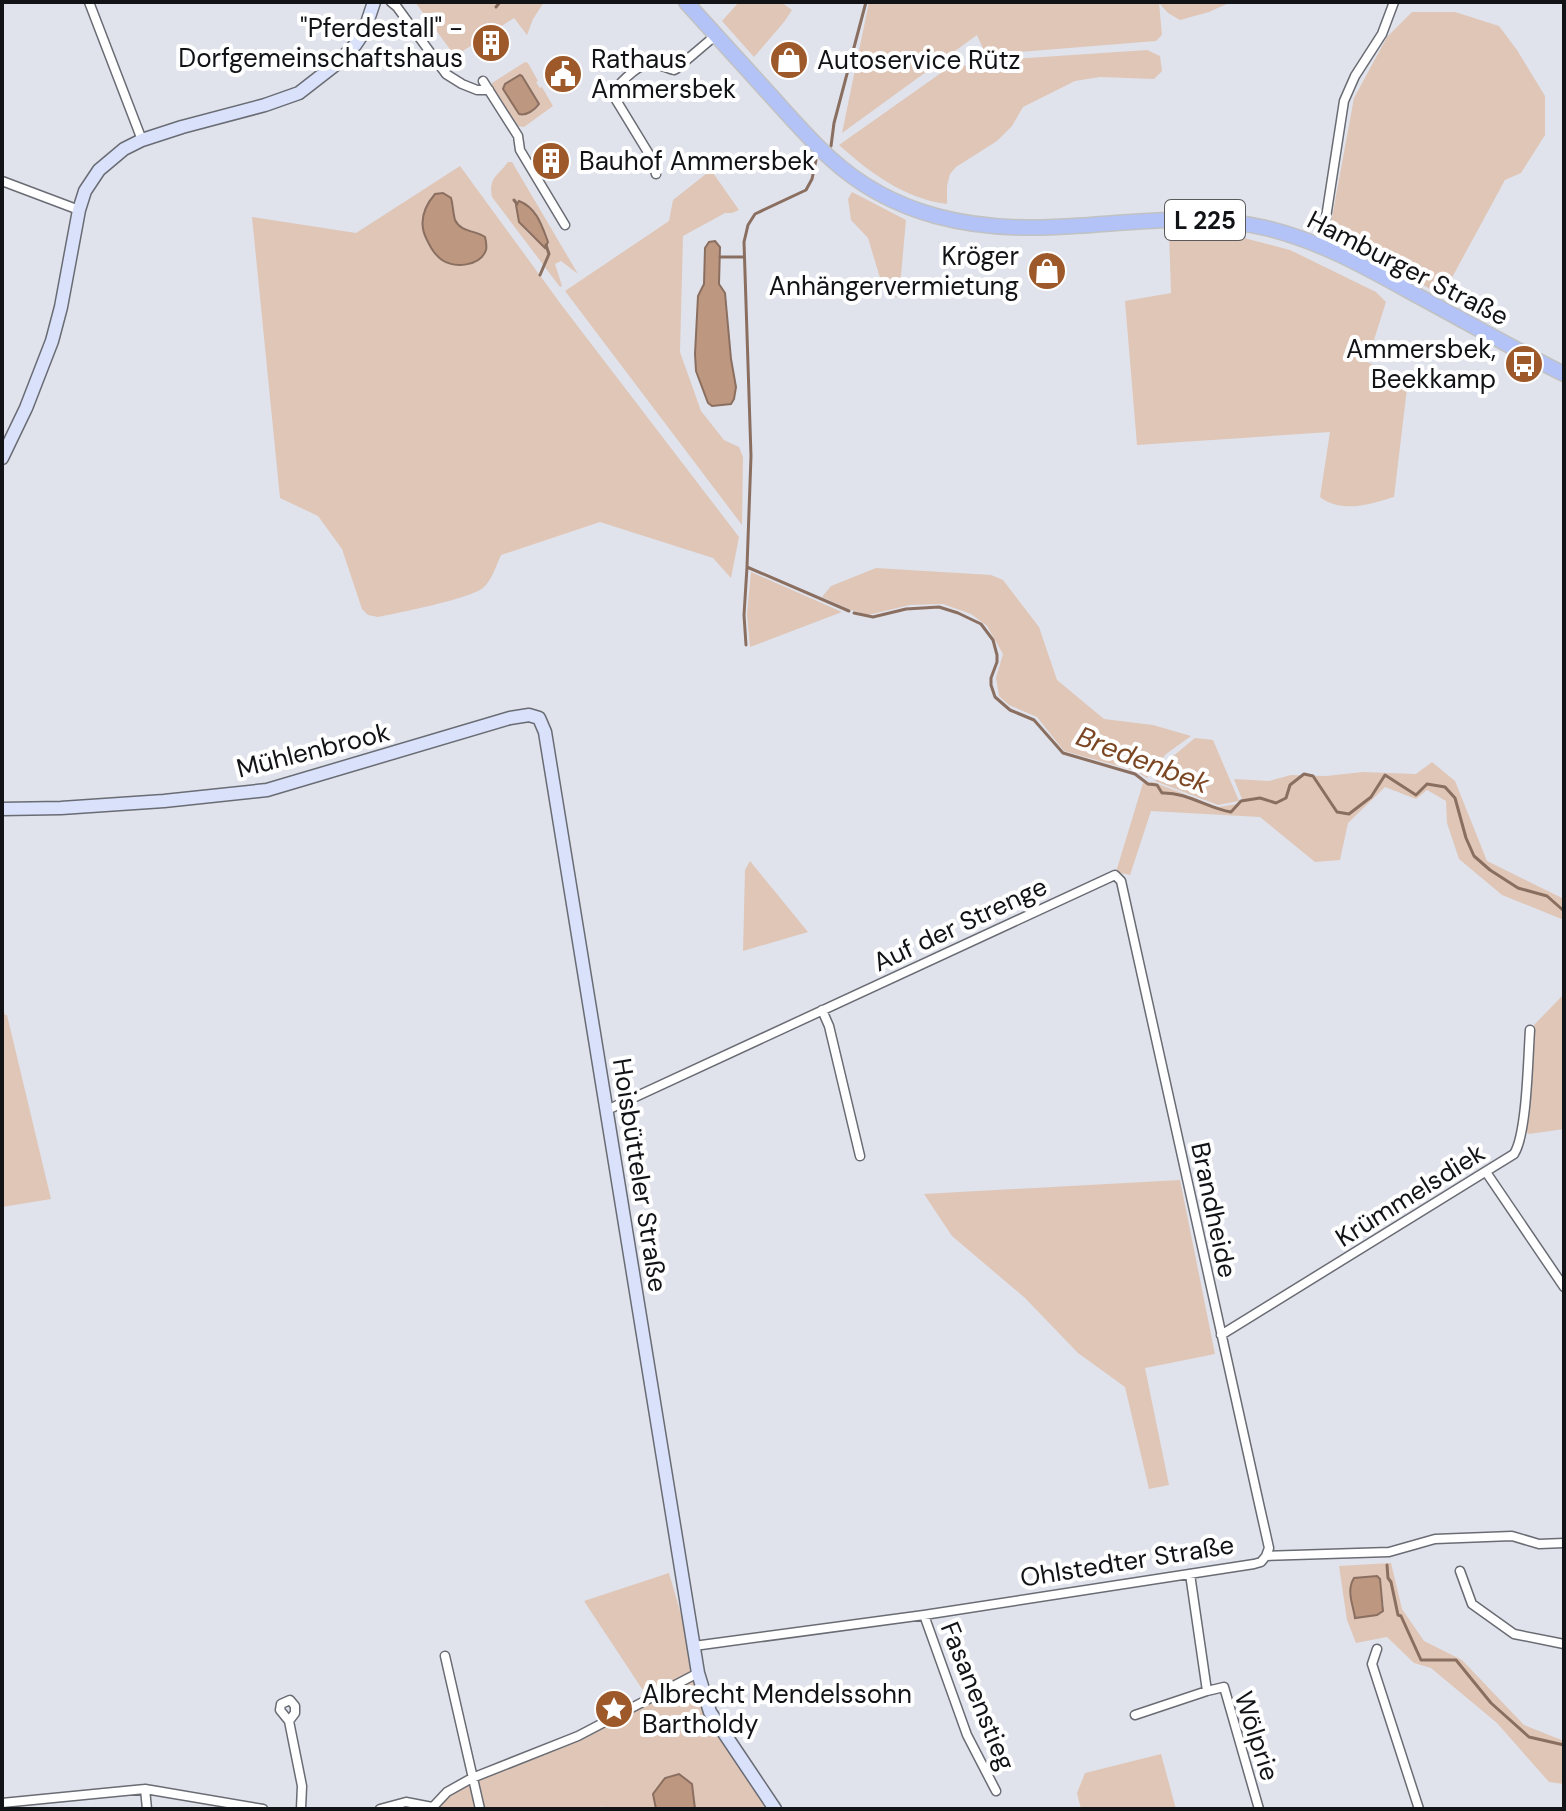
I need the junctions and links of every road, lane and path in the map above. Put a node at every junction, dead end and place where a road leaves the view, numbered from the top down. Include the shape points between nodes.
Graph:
1 (91, 2) edge
2 (374, 2) edge
3 (391, 2) edge
4 (686, 2) edge
5 (1394, 2) edge
6 (716, 35) junction
7 (483, 81) dead end
8 (489, 90) junction
9 (142, 140) junction
10 (656, 174) dead end
11 (2, 181) edge
12 (79, 210) junction
13 (565, 225) dead end
14 (1318, 245) junction
15 (1564, 374) edge
16 (2, 458) edge
17 (535, 716) joint
18 (2, 809) edge
19 (1115, 875) joint
20 (822, 1010) junction
21 (1530, 1030) dead end
22 (607, 1110) junction
23 (860, 1156) dead end
24 (1486, 1172) junction
25 (1564, 1287) edge
26 (1221, 1335) junction
27 (1564, 1543) edge
28 (1266, 1556) junction
29 (1460, 1571) dead end
30 (1190, 1574) junction
31 (924, 1615) junction
32 (1564, 1644) edge
33 (694, 1646) junction
34 (1377, 1649) dead end
35 (445, 1656) dead end
36 (698, 1673) junction
37 (1207, 1691) junction
38 (1135, 1715) dead end
39 (289, 1721) dead end
40 (472, 1778) junction
41 (145, 1789) junction
42 (996, 1791) dead end
43 (2, 1803) edge
44 (432, 1808) edge
45 (147, 1809) edge
46 (263, 1809) edge
47 (301, 1809) edge
48 (380, 1809) edge
49 (480, 1809) edge
50 (775, 1809) edge
51 (1259, 1809) edge
52 (1419, 1809) edge

1 - 9 street
2 - 9 street via 355,45 299,93
3 - 8 street via 446,74 477,90
4 - 6 main road, Hamburger Straße / L 225
5 - 14 street via 1344,101
6 - 10 street via 676,69 647,64 615,87 613,95
6 - 14 main road, Hamburger Straße / L 225 via 824,152 862,182 927,214 959,223 1030,228 1206,220 1264,228
7 - 8 street
8 - 13 street
9 - 12 street via 99,170
11 - 12 street
12 - 16 street via 52,341
14 - 15 main road, Hamburger Straße / L 225
17 - 18 street, Mühlenbrook via 510,718 267,790
17 - 22 street, Hoisbütteler Straße via 545,732
19 - 20 street, Auf der Strenge
19 - 26 street, Brandheide via 1121,881
20 - 22 street, Auf der Strenge
20 - 23 street
21 - 24 street, Krümmelsdiek via 1519,1147
22 - 33 street, Hoisbütteler Straße
24 - 25 street
24 - 26 street, Krümmelsdiek
26 - 28 street, Brandheide via 1269,1548
27 - 28 street, Ohlstedter Straße via 1539,1544 1512,1536 1435,1539 1389,1552
28 - 30 street, Ohlstedter Straße via 1254,1564
29 - 32 street via 1472,1604 1514,1634
30 - 31 street, Ohlstedter Straße
30 - 37 street, Wölprie
31 - 33 street, Ohlstedter Straße
31 - 42 street, Fasanenstieg via 967,1735
33 - 36 street, Hoisbütteler Straße
34 - 52 street via 1372,1664
35 - 40 street
36 - 40 street via 578,1736
36 - 50 street, Hoisbütteler Straße via 710,1712
37 - 38 street, Wölprie
37 - 51 street, Wölprie via 1224,1687
39 - 47 street via 302,1786
40 - 44 street
40 - 49 street
41 - 43 street
41 - 45 street
41 - 46 street
44 - 48 street via 406,1802

